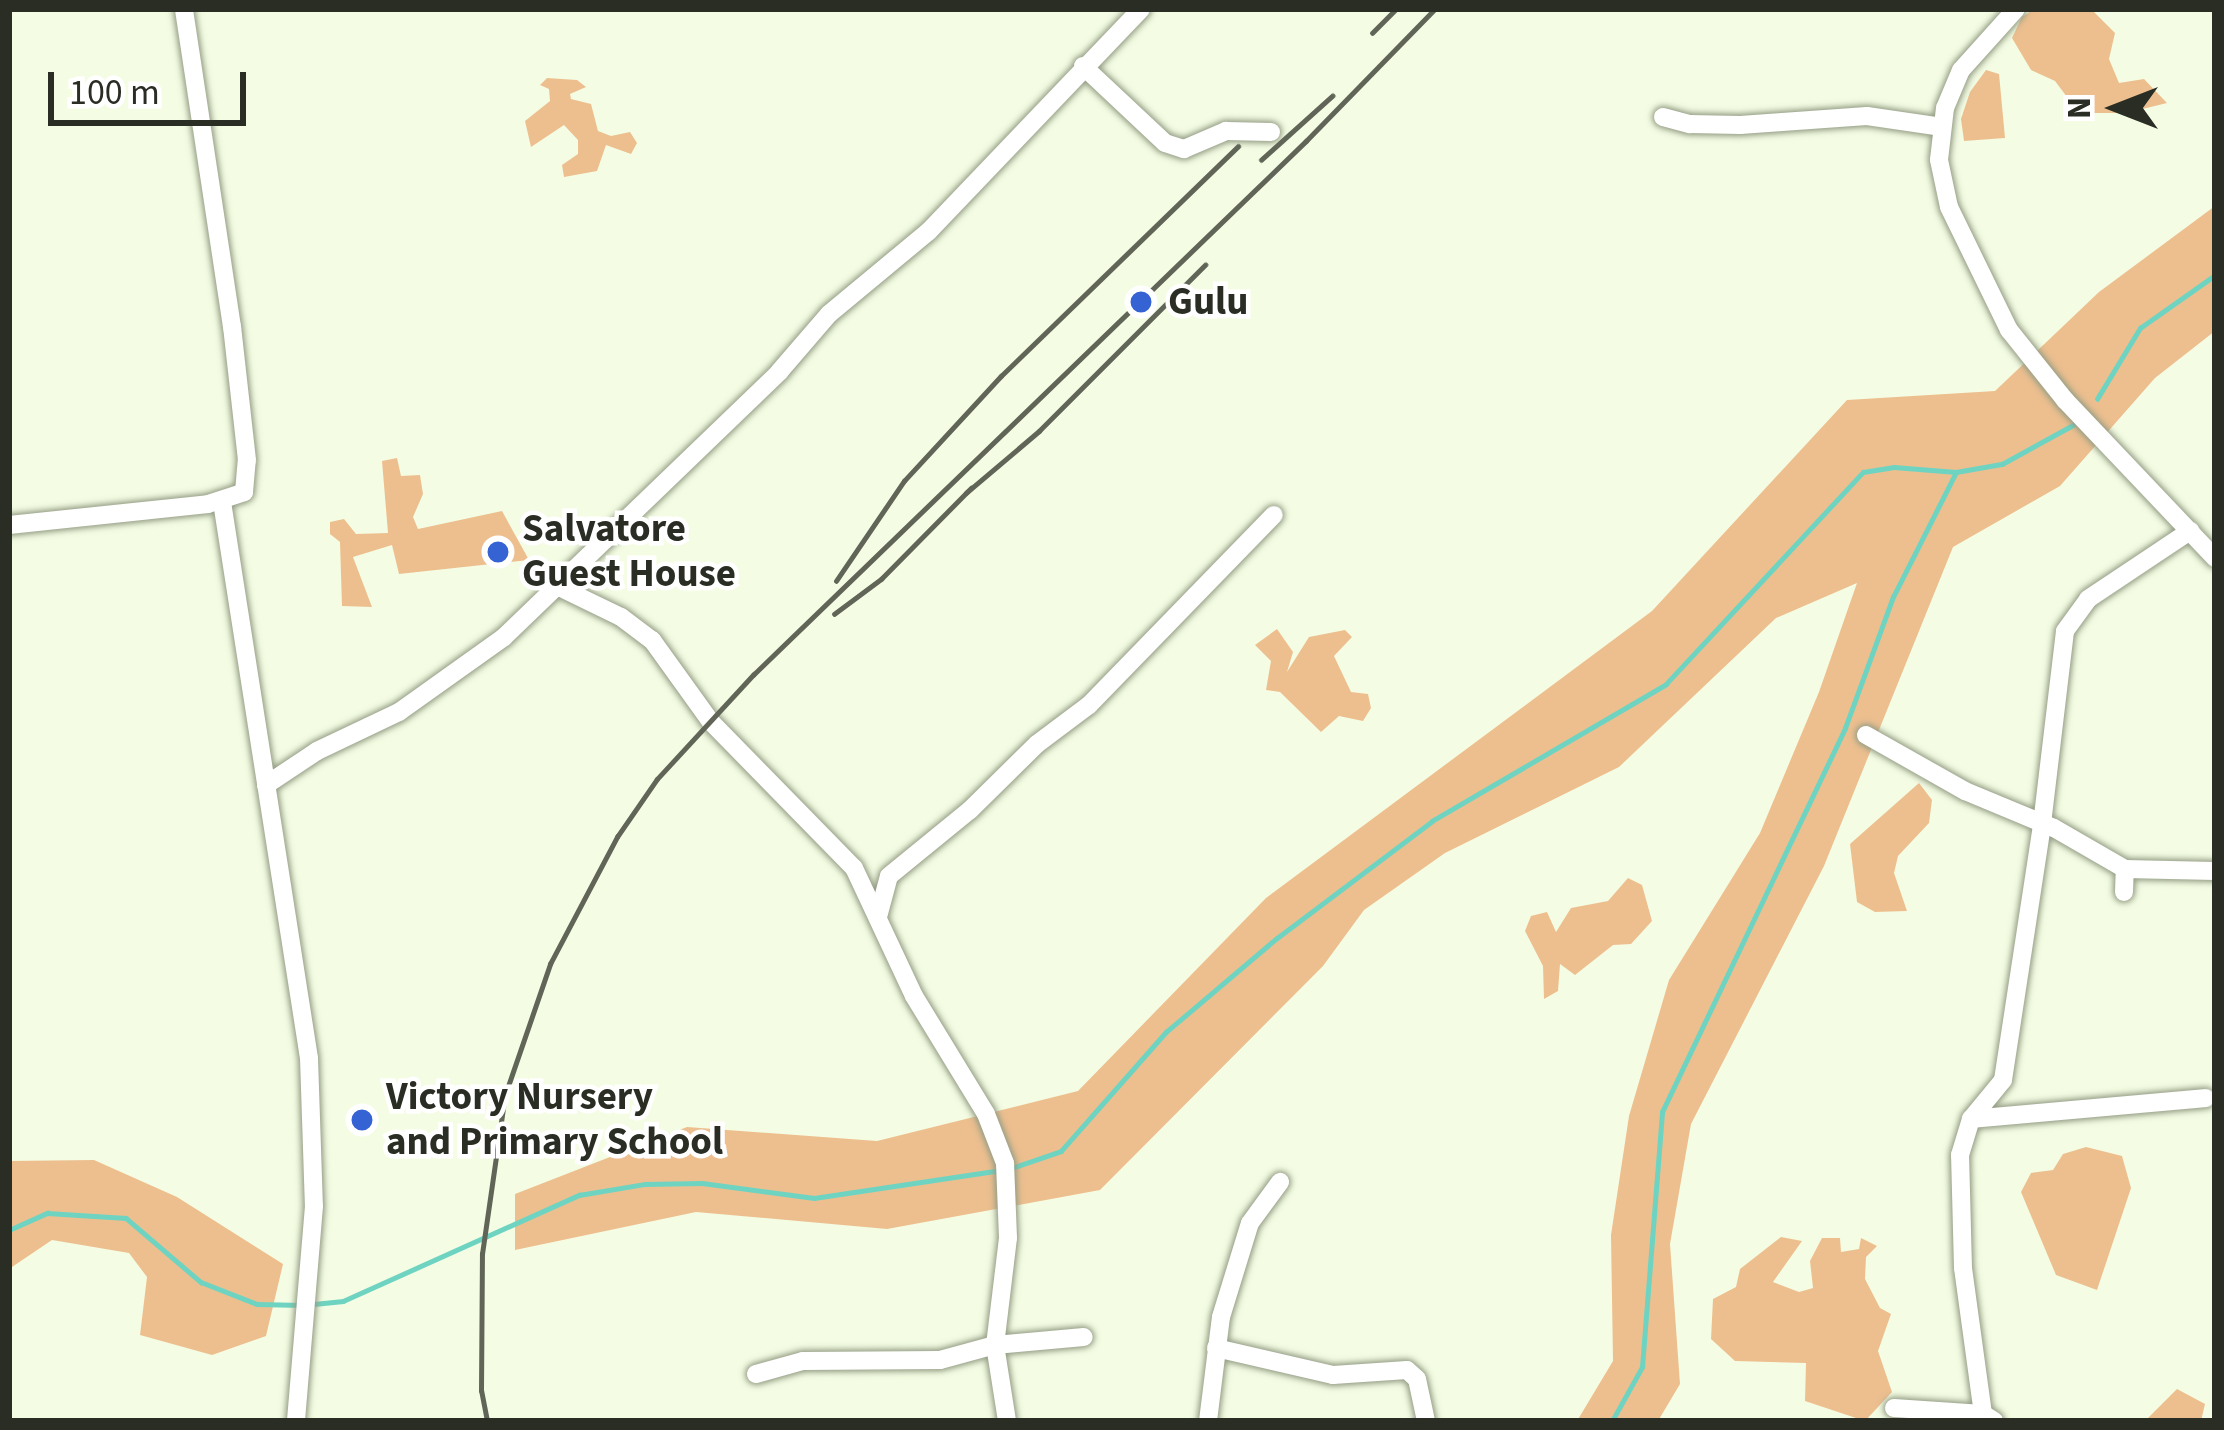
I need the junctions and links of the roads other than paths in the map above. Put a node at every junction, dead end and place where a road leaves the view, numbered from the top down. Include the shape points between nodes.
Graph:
1 (184, 9) edge
2 (1141, 9) edge
3 (2016, 9) edge
4 (1083, 66) junction
5 (1663, 117) dead end
6 (1942, 127) junction
7 (1271, 132) dead end
8 (222, 502) junction
9 (1274, 515) dead end
10 (9, 525) edge
11 (2190, 531) junction
12 (2215, 558) edge
13 (559, 587) junction
14 (1866, 735) dead end
15 (266, 785) junction
16 (2042, 824) junction
17 (854, 868) junction
18 (2125, 869) junction
19 (2215, 871) edge
20 (889, 876) junction
21 (2124, 892) dead end
22 (878, 916) junction
23 (2206, 1098) dead end
24 (1971, 1119) junction
25 (1280, 1182) dead end
26 (1084, 1337) dead end
27 (995, 1345) junction
28 (1216, 1348) junction
29 (756, 1375) dead end
30 (1894, 1408) dead end
31 (1989, 1418) edge
32 (296, 1421) edge
33 (1007, 1421) edge
34 (1208, 1421) edge
35 (1426, 1421) edge

1 - 8 street via 247,460 244,492
2 - 4 street
3 - 6 street via 1961,70
4 - 7 street via 1166,143 1184,149 1226,130
4 - 13 street via 929,231 829,314
5 - 6 street via 1740,125 1867,116
6 - 11 street via 1949,207 2009,329
8 - 10 street
8 - 15 street
9 - 20 street via 1089,705
11 - 12 street
11 - 16 street via 2088,599 2065,631
13 - 15 street via 399,712
13 - 17 street via 652,640 711,722
14 - 16 street
15 - 32 street via 309,1058 314,1157
16 - 18 street
16 - 24 street via 2002,1080
17 - 20 street
17 - 22 street
18 - 19 street
18 - 21 street
20 - 22 street
22 - 27 street via 914,996 1000,1140 1008,1238
23 - 24 street
24 - 31 street via 1960,1155 1963,1268
25 - 28 street via 1250,1223
26 - 27 street
27 - 29 street via 940,1360 803,1360
27 - 33 street
28 - 34 street
28 - 35 street via 1343,1376 1407,1370 1417,1379
30 - 31 street

